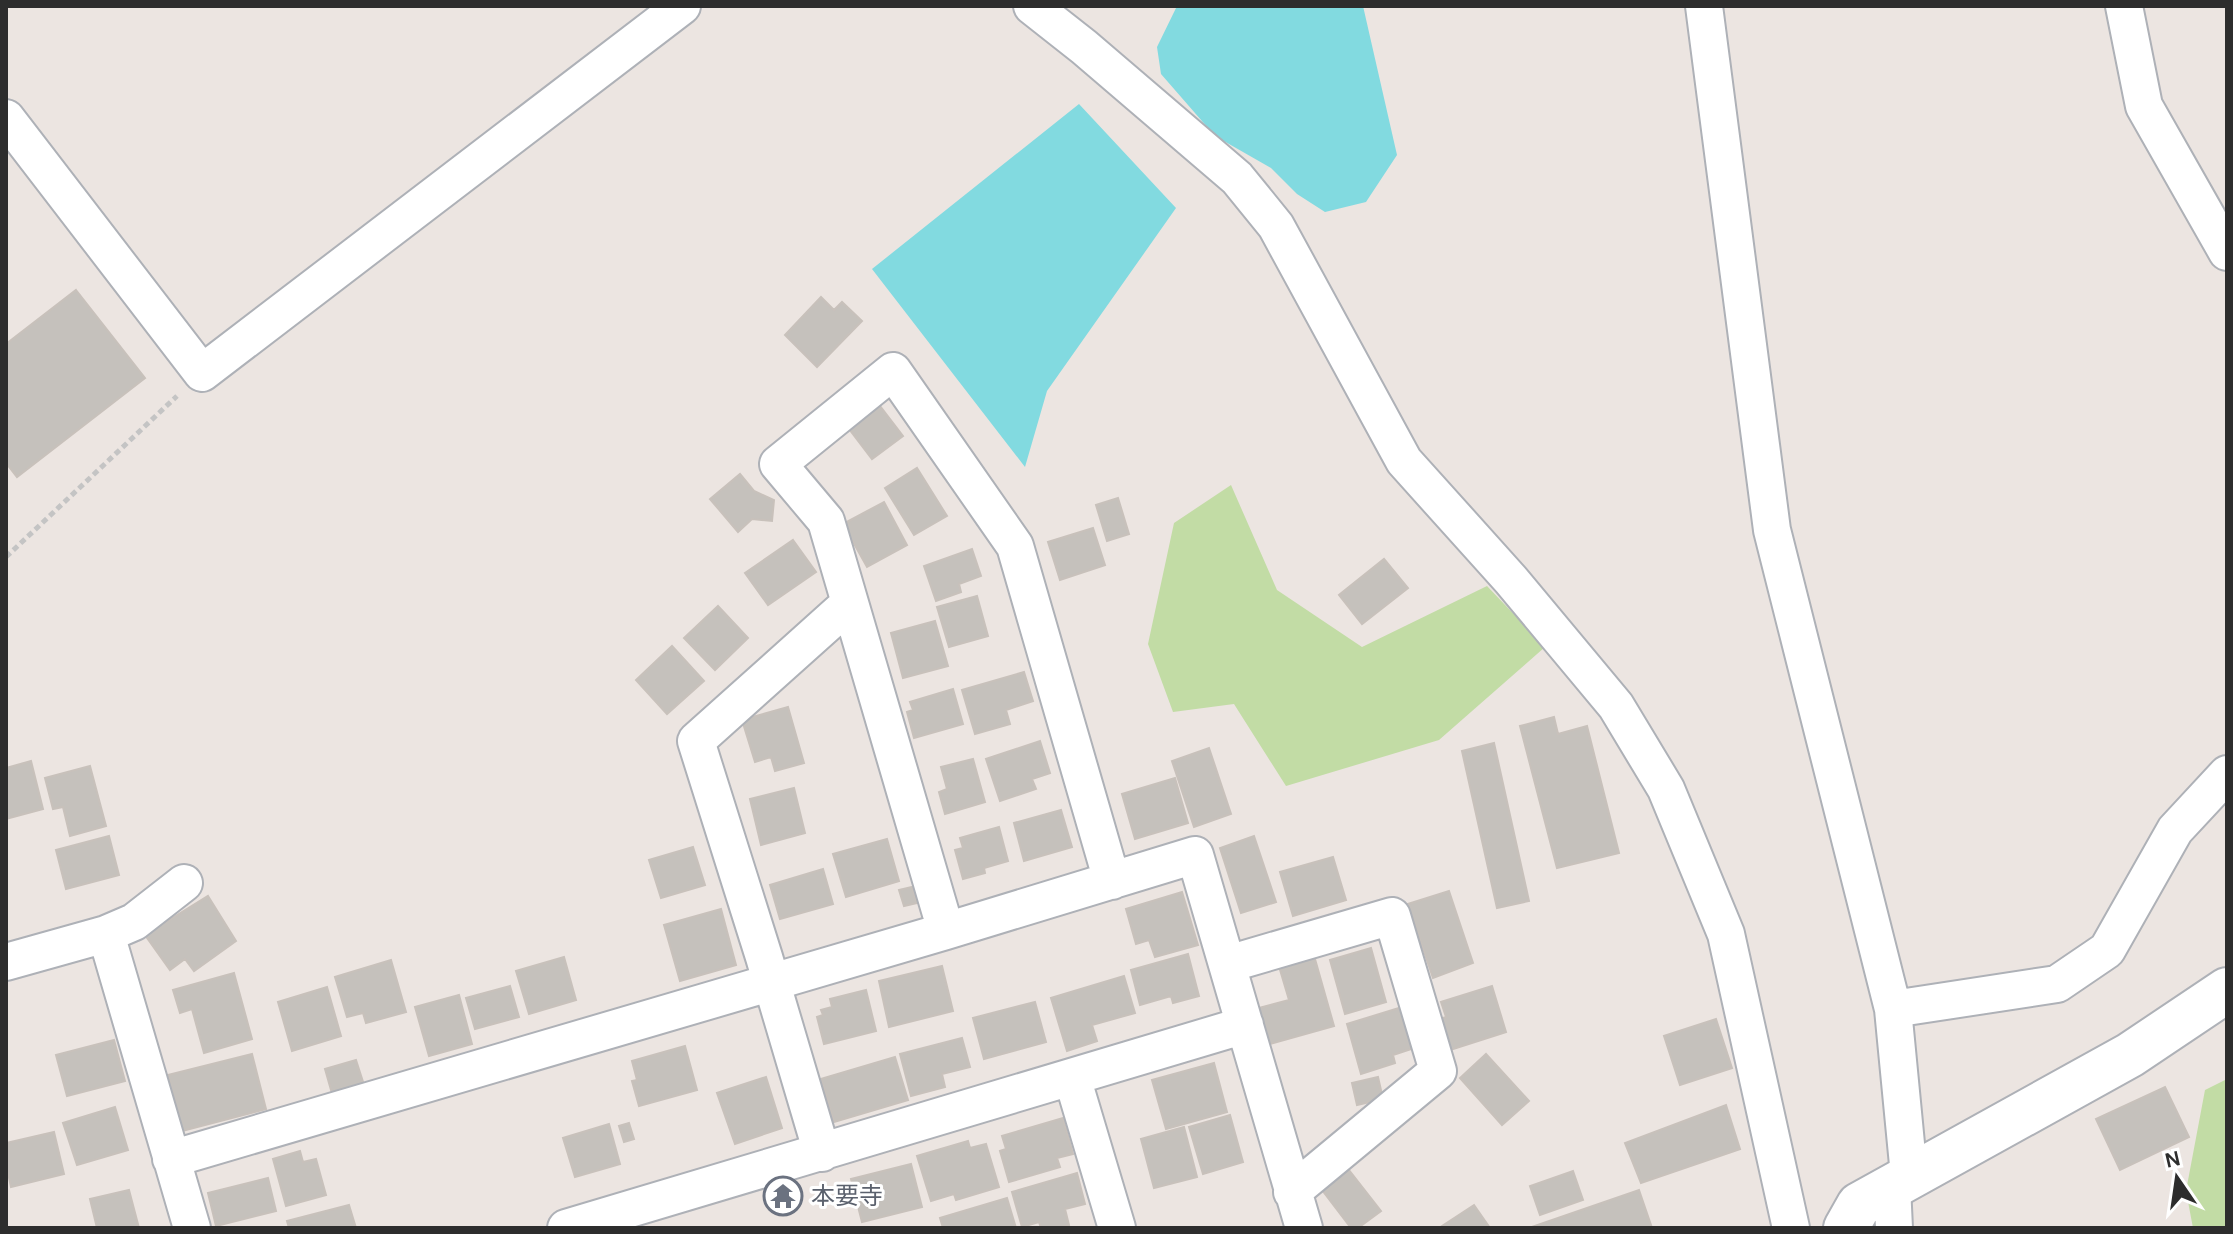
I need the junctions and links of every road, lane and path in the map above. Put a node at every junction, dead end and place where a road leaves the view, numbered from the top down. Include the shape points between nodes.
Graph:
1 (682, 6) edge
2 (1032, 6) edge
3 (1704, 6) edge
4 (2124, 6) edge
5 (6, 118) edge
6 (2227, 252) edge
7 (202, 373) junction
8 (6, 557) edge
9 (850, 603) junction
10 (2227, 774) edge
11 (1112, 881) junction
12 (184, 883) dead end
13 (946, 931) junction
14 (106, 934) junction
15 (6, 962) edge
16 (1228, 964) junction
17 (770, 982) junction
18 (2227, 990) edge
19 (1893, 1009) junction
20 (1245, 1025) junction
21 (1072, 1077) junction
22 (822, 1153) junction
23 (171, 1159) junction
24 (1292, 1192) junction
25 (1898, 1196) edge
26 (192, 1228) edge
27 (566, 1228) edge
28 (1117, 1228) edge
29 (1304, 1228) edge
30 (1791, 1228) edge
31 (1846, 1228) edge

1 - 7 street
2 - 30 street via 1237,178 1276,226 1404,461 1616,706 1666,789 1726,934
3 - 19 street via 1772,530
4 - 6 street via 2144,106
5 - 7 street
7 - 8 path
9 - 11 street via 826,521 778,464 893,371 1015,546
9 - 13 street
9 - 17 street via 696,741
10 - 19 street via 2175,830 2107,950 2057,984
11 - 13 street
11 - 16 street via 1195,855
12 - 14 street via 134,922
13 - 17 street
14 - 15 street
14 - 23 street
16 - 20 street
16 - 24 street via 1392,916 1438,1071
17 - 22 street
17 - 23 street
18 - 25 street
19 - 25 street
20 - 21 street
20 - 24 street
21 - 22 street
21 - 28 street
22 - 27 street
23 - 26 street
24 - 29 street
25 - 31 street via 1859,1205

